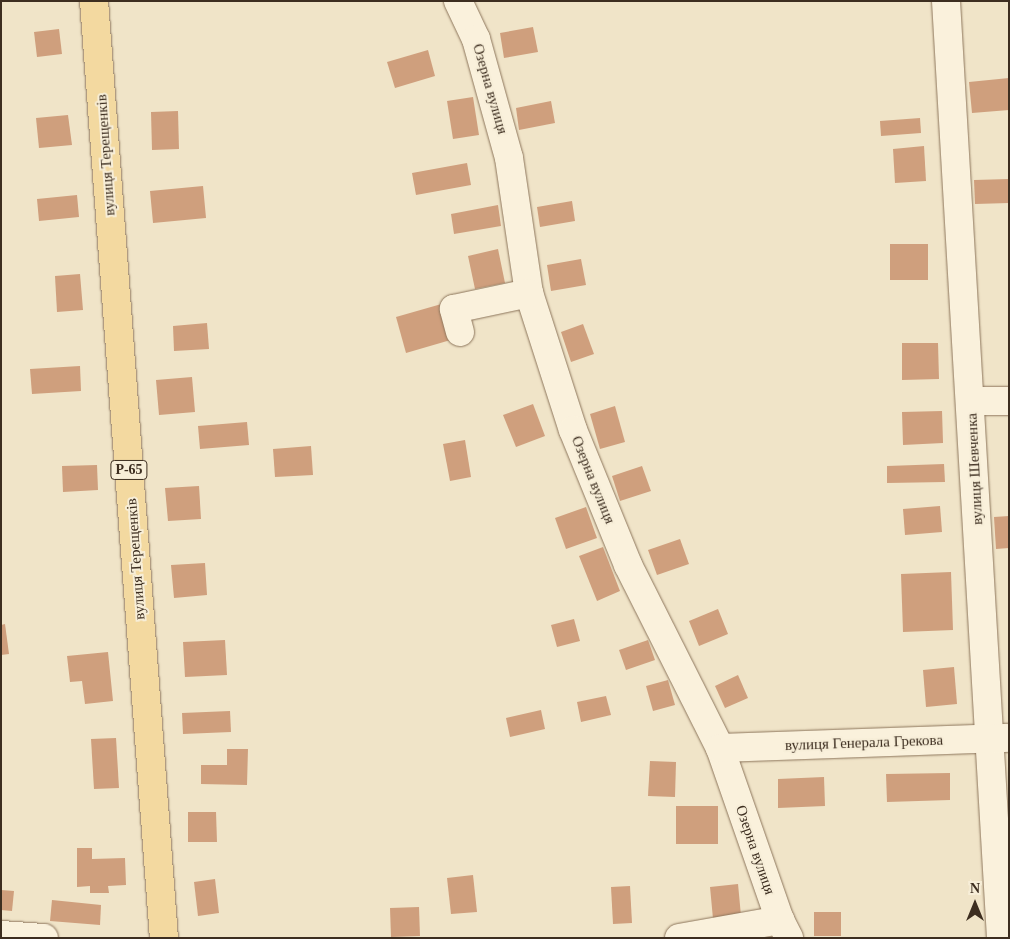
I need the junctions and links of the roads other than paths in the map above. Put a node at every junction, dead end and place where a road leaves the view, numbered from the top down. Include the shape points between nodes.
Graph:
1 (94, 1) edge
2 (458, 1) edge
3 (946, 1) edge
4 (529, 292) junction
5 (460, 332) dead end
6 (971, 401) junction
7 (1009, 401) edge
8 (1000, 738) edge
9 (720, 748) junction
10 (784, 929) edge
11 (1, 935) edge
12 (44, 938) edge
13 (164, 938) edge
14 (679, 938) edge
15 (1001, 938) edge

1 - 13 main road, вулиця Терещенків / Р-65
2 - 4 street, Озерна вулиця via 476,39 509,158
3 - 6 street, вулиця Шевченка
4 - 5 street via 454,309
4 - 9 street, Озерна вулиця via 573,430 628,565
6 - 7 street
6 - 8 street, вулиця Шевченка
8 - 9 street, вулиця Генерала Грекова
8 - 15 street, вулиця Шевченка
9 - 10 street, Озерна вулиця
10 - 14 street
11 - 12 street

